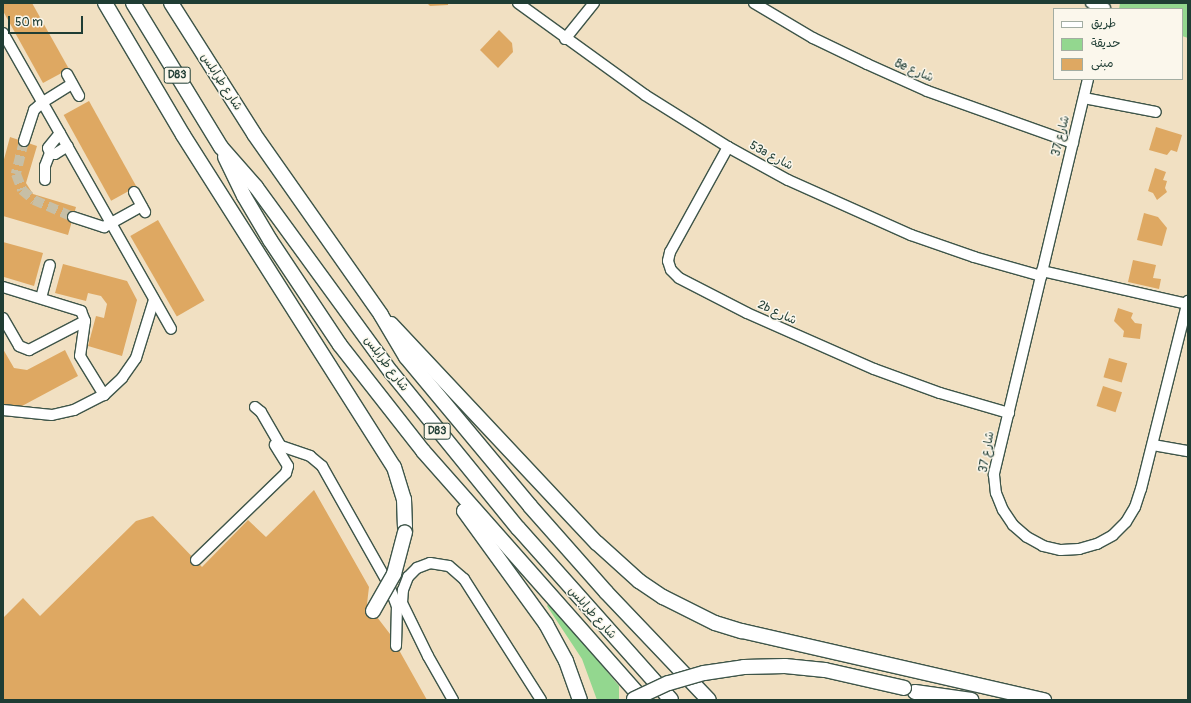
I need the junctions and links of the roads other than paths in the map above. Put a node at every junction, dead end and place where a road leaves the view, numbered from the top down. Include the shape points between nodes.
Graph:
1 (105, 3) edge
2 (133, 3) edge
3 (171, 3) edge
4 (518, 3) edge
5 (594, 3) edge
6 (754, 3) edge
7 (1090, 3) edge
8 (1106, 7) edge
9 (3, 32) edge
10 (565, 39) junction
11 (67, 74) dead end
12 (1088, 80) edge
13 (1084, 98) junction
14 (44, 105) junction
15 (1156, 112) dead end
16 (60, 133) junction
17 (24, 141) tunnel mouth
18 (1073, 143) junction
19 (68, 146) junction
20 (221, 147) junction
21 (728, 147) junction
22 (50, 153) junction
23 (45, 180) dead end
24 (134, 192) dead end
25 (74, 217) tunnel mouth
26 (111, 221) junction
27 (50, 265) dead end
28 (1042, 273) junction
29 (3, 287) edge
30 (41, 298) junction
31 (154, 300) junction
32 (1187, 306) edge
33 (381, 315) junction
34 (3, 318) edge
35 (85, 321) junction
36 (171, 329) dead end
37 (104, 395) junction
38 (255, 407) dead end
39 (3, 410) edge
40 (1009, 413) junction
41 (264, 428) dead end
42 (1152, 445) junction
43 (1188, 450) edge
44 (423, 452) junction
45 (196, 560) dead end
46 (397, 605) junction
47 (373, 611) dead end
48 (396, 646) dead end
49 (428, 656) junction
50 (910, 690) junction
51 (452, 699) edge
52 (541, 700) edge
53 (580, 700) edge
54 (632, 700) edge
55 (643, 700) edge
56 (671, 700) edge
57 (709, 700) edge
58 (945, 700) edge
59 (971, 700) edge
60 (1044, 700) edge

1 - 47 highway, bridge via 183,135 394,467 404,499 405,532 394,574
2 - 20 highway, شارع طرابلس / D83
3 - 33 highway, شارع طرابلس / D83 via 254,134
4 - 10 street, 53a شارع
5 - 10 street
6 - 18 street, 8e شارع via 814,38 927,91
7 - 8 street
9 - 14 street
10 - 21 street, 53a شارع via 645,96
11 - 14 street via 76,90
12 - 13 street, شارع 37
13 - 15 street
13 - 18 street, شارع 37
14 - 16 street
14 - 17 street via 32,114
16 - 19 street
16 - 22 street via 49,145
18 - 28 street, شارع 37
19 - 22 street via 55,154
19 - 26 street
20 - 44 highway via 244,196 301,288 340,345
20 - 56 highway, شارع طرابلس / D83 via 256,186 391,372 445,441 579,600
21 - 28 street, 53a شارع via 795,184 904,232 974,257
21 - 40 street, 2b شارع via 670,252 668,261 678,278 754,317 867,366 940,393
22 - 23 street via 45,166
24 - 26 street via 142,207
25 - 26 street via 99,227
26 - 31 street
27 - 30 street
28 - 32 street, 53a شارع
28 - 40 street, شارع 37
29 - 30 street
30 - 35 street via 78,309
31 - 36 street
31 - 37 street via 136,358 122,378
32 - 42 street, شارع 37
33 - 57 highway, شارع طرابلس / D83 via 406,357 465,431 606,592
33 - 60 highway via 415,347 491,432 597,543 634,576 663,597 714,623 742,631
34 - 35 street via 18,346 29,350
35 - 37 street via 80,356
37 - 39 street via 84,406 58,414 41,415
38 - 46 street via 261,412 283,448 310,456 322,466 388,582
40 - 42 street, شارع 37 via 994,474 996,493 1013,525 1043,546 1061,550 1080,549 1097,544 1113,535 1126,522 1135,507
41 - 45 street via 286,461 286,473
42 - 43 street
44 - 53 highway via 546,624 566,661
44 - 55 highway
46 - 48 street
46 - 49 street via 410,632
49 - 51 street
49 - 52 street via 404,610 402,597 405,582 412,572 423,564 436,563 449,566 464,579
50 - 54 highway, bridge via 825,670 785,666 744,667 669,682
50 - 58 highway
50 - 59 highway

